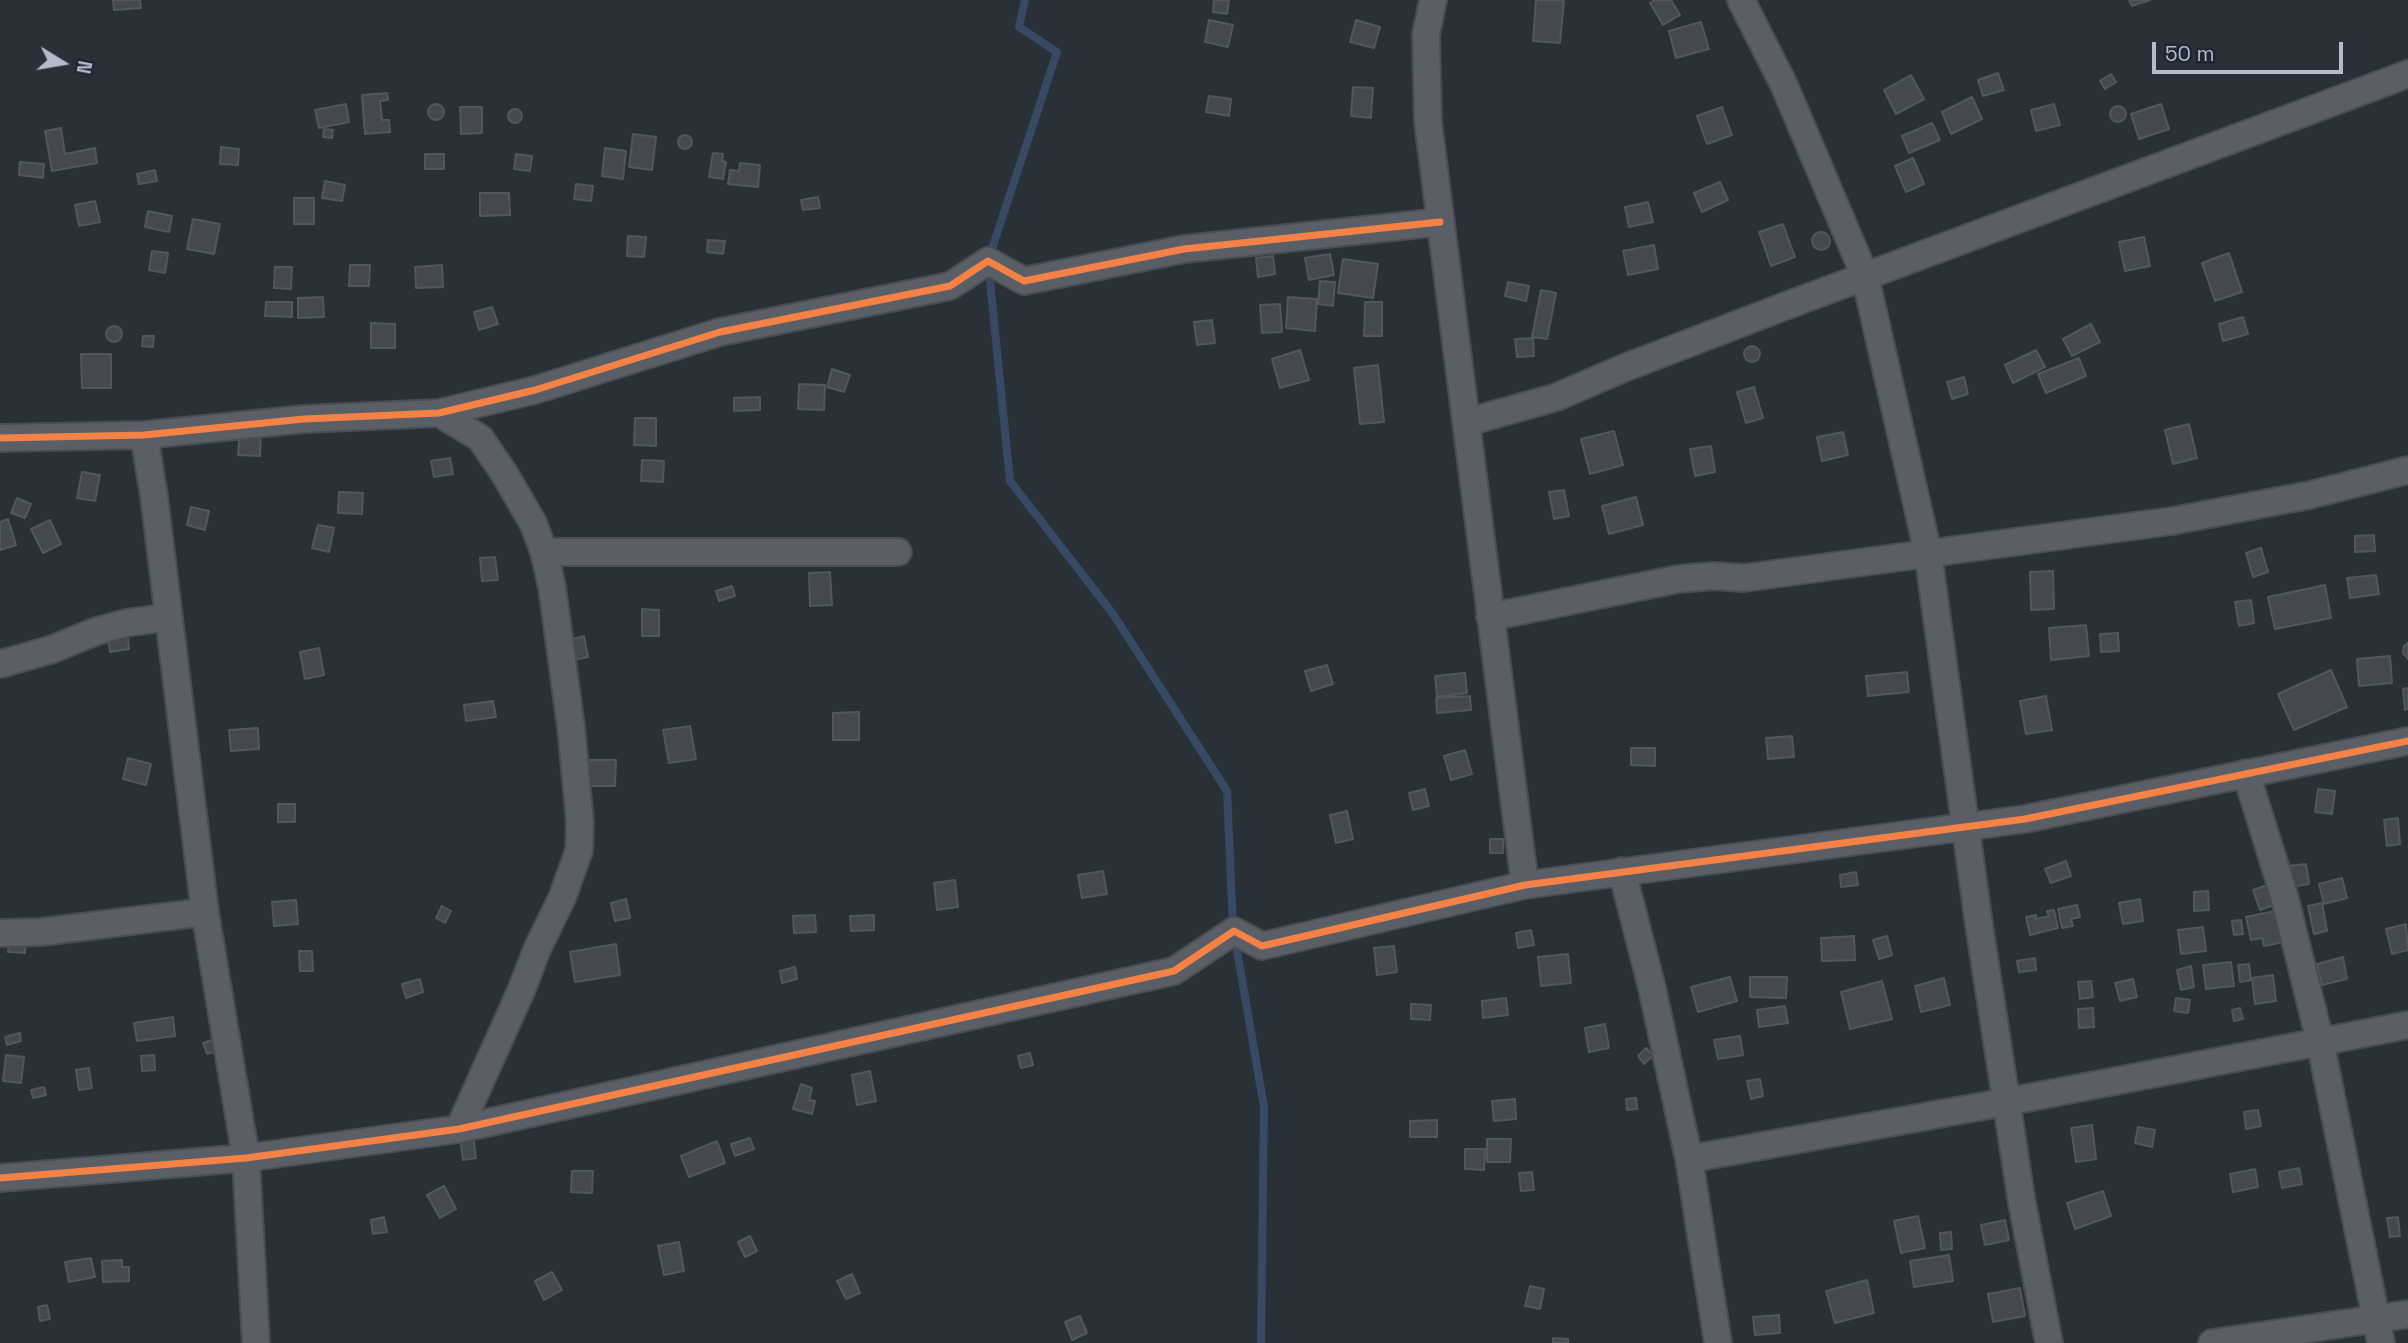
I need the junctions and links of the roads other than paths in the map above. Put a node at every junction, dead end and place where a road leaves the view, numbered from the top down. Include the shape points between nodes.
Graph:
1 (1433, 0) edge
2 (1741, 0) edge
3 (2408, 74) edge
4 (1440, 222) junction
5 (1865, 276) junction
6 (439, 413) junction
7 (1468, 422) junction
8 (144, 435) junction
9 (0, 438) edge
10 (2408, 470) edge
11 (544, 552) junction
12 (898, 552) dead end
13 (1928, 553) junction
14 (169, 617) junction
15 (1490, 617) junction
16 (0, 664) edge
17 (2408, 741) edge
18 (2246, 773) junction
19 (1967, 827) junction
20 (1622, 871) junction
21 (1525, 885) junction
22 (205, 912) junction
23 (0, 933) edge
24 (2408, 1025) edge
25 (2320, 1041) junction
26 (2006, 1102) junction
27 (459, 1129) junction
28 (246, 1158) junction
29 (1689, 1159) junction
30 (0, 1178) edge
31 (2408, 1314) edge
32 (2379, 1331) edge
33 (256, 1343) edge
34 (1718, 1343) edge
35 (2049, 1343) edge
36 (2212, 1343) edge

1 - 4 street via 1426,35 1428,122
2 - 5 street via 1784,85
3 - 5 street
4 - 6 street via 1184,248 1024,281 988,261 950,286 720,332 535,390
4 - 7 street
5 - 7 street via 1557,397
5 - 13 street
6 - 8 street via 304,419
6 - 11 street via 480,438 533,523
7 - 15 street
8 - 9 street
8 - 14 street
10 - 13 street via 2310,495 2172,521
11 - 12 street
11 - 27 street via 571,727 579,851
13 - 15 street via 1744,578 1678,579
13 - 19 street
14 - 16 street via 97,631
14 - 22 street
15 - 21 street
17 - 18 street
18 - 19 street
18 - 25 street via 2284,895
19 - 20 street
19 - 26 street
20 - 21 street
20 - 29 street
21 - 27 street via 1262,946 1234,931 1174,971
22 - 23 street
22 - 28 street
24 - 25 street
25 - 26 street
25 - 32 street
26 - 29 street
26 - 35 street
27 - 28 street
28 - 30 street
28 - 33 street
29 - 34 street
31 - 32 street
32 - 36 street

